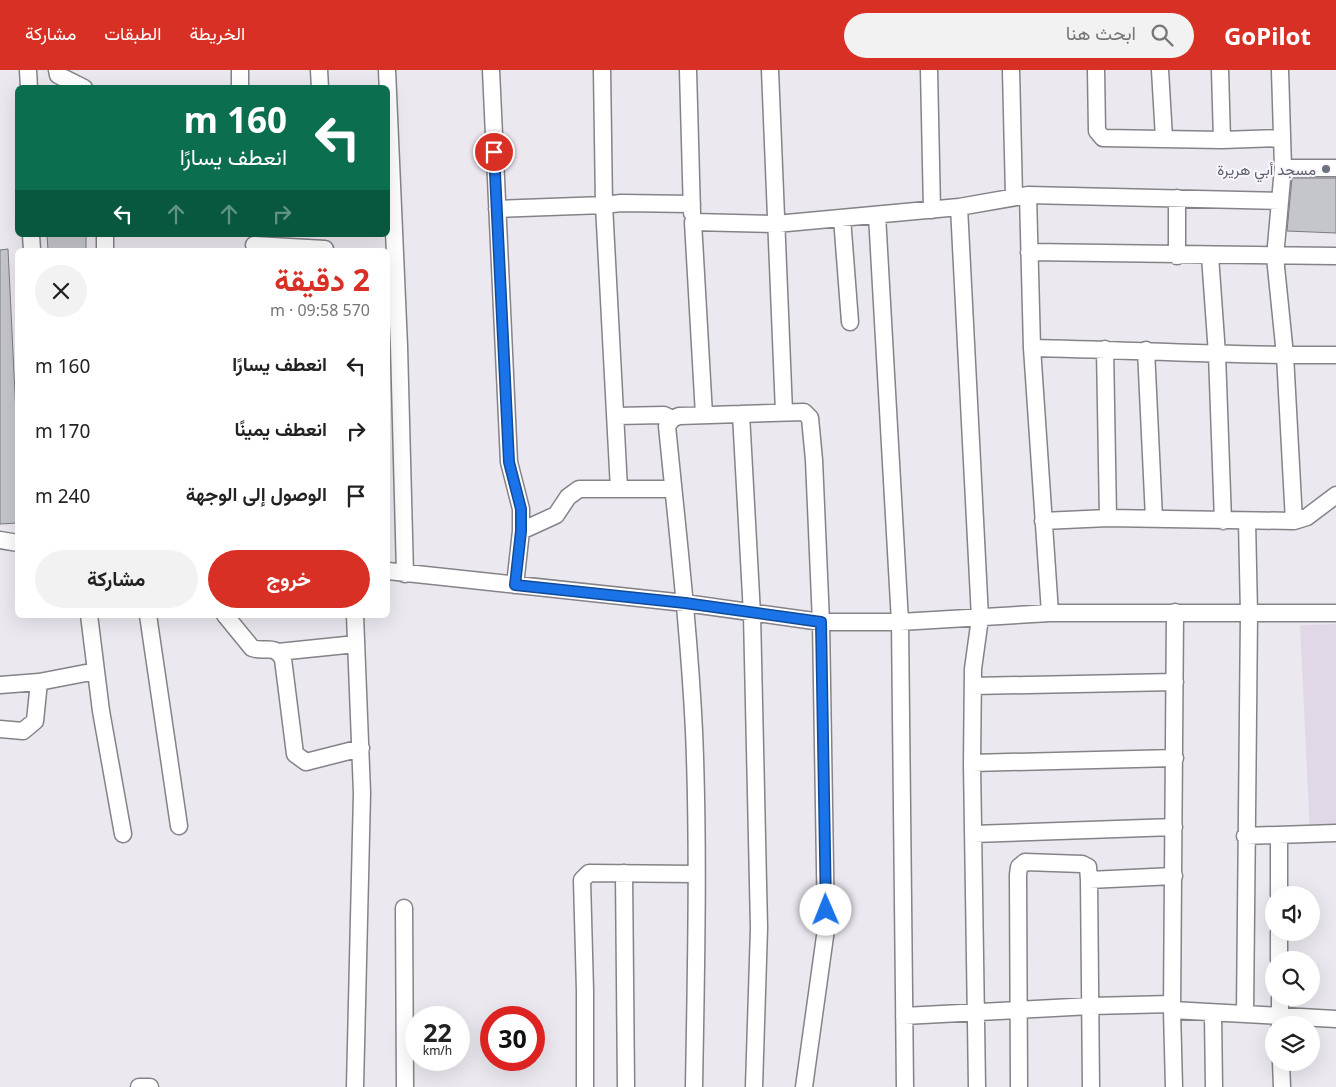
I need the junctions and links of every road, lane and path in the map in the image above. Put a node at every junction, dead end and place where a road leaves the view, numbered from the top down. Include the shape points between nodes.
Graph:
1 (28, 70) edge
2 (56, 70) edge
3 (240, 70) edge
4 (319, 70) edge
5 (387, 70) edge
6 (491, 70) edge
7 (602, 70) edge
8 (688, 70) edge
9 (770, 70) edge
10 (929, 70) edge
11 (1011, 70) edge
12 (1096, 70) edge
13 (1160, 70) edge
14 (1220, 70) edge
15 (1280, 70) edge
16 (28, 85) edge
17 (78, 85) edge
18 (240, 85) edge
19 (320, 85) edge
20 (388, 85) edge
21 (1164, 138) junction
22 (1282, 138) junction
23 (390, 139) edge
24 (1222, 140) junction
25 (1283, 168) junction
26 (1336, 168) edge
27 (1021, 195) junction
28 (1177, 198) junction
29 (1280, 201) junction
30 (692, 204) junction
31 (604, 205) junction
32 (959, 207) junction
33 (497, 209) junction
34 (932, 210) junction
35 (877, 215) junction
36 (842, 218) junction
37 (693, 222) junction
38 (776, 224) junction
39 (254, 243) edge
40 (325, 245) edge
41 (1029, 252) junction
42 (1177, 256) junction
43 (1210, 256) junction
44 (1336, 256) edge
45 (1275, 257) junction
46 (850, 322) dead end
47 (1032, 348) junction
48 (1105, 349) junction
49 (1146, 350) junction
50 (1217, 354) junction
51 (1285, 355) junction
52 (1336, 355) edge
53 (784, 412) junction
54 (741, 414) junction
55 (704, 415) junction
56 (616, 416) junction
57 (672, 419) junction
58 (619, 489) junction
59 (674, 489) junction
60 (1336, 495) edge
61 (1108, 518) junction
62 (1154, 518) junction
63 (1043, 521) junction
64 (1224, 521) junction
65 (1247, 521) junction
66 (1294, 521) junction
67 (521, 531) junction
68 (0, 540) edge
69 (15, 542) edge
70 (390, 571) edge
71 (405, 574) junction
72 (515, 585) junction
73 (685, 603) junction
74 (1175, 612) junction
75 (1050, 613) junction
76 (1336, 613) edge
77 (752, 614) junction
78 (1249, 614) junction
79 (89, 618) edge
80 (148, 618) edge
81 (227, 618) edge
82 (355, 618) edge
83 (980, 618) junction
84 (821, 622) junction
85 (900, 622) junction
86 (356, 644) junction
87 (278, 652) junction
88 (96, 671) junction
89 (38, 682) junction
90 (1175, 682) junction
91 (0, 685) edge
92 (973, 686) junction
93 (0, 729) edge
94 (360, 748) junction
95 (1175, 758) junction
96 (972, 763) junction
97 (179, 826) dead end
98 (1174, 827) junction
99 (1336, 833) edge
100 (123, 834) dead end
101 (973, 834) junction
102 (1279, 835) junction
103 (1246, 836) junction
104 (624, 873) junction
105 (696, 874) junction
106 (1174, 876) junction
107 (1089, 880) junction
108 (1279, 886) edge
109 (404, 908) dead end
110 (1091, 1006) junction
111 (1172, 1007) junction
112 (1020, 1010) junction
113 (975, 1012) junction
114 (1245, 1013) junction
115 (1213, 1014) junction
116 (904, 1016) junction
117 (1265, 1017) edge
118 (1320, 1019) edge
119 (1336, 1019) edge
120 (1281, 1071) edge
121 (139, 1087) edge
122 (150, 1087) edge
123 (355, 1087) edge
124 (405, 1087) edge
125 (585, 1087) edge
126 (626, 1087) edge
127 (694, 1087) edge
128 (754, 1087) edge
129 (804, 1087) edge
130 (905, 1087) edge
131 (977, 1087) edge
132 (1019, 1087) edge
133 (1092, 1087) edge
134 (1174, 1087) edge
135 (1214, 1087) edge
136 (1282, 1087) edge

1 - 16 street
2 - 17 street via 58,75
3 - 18 street
4 - 19 street
5 - 20 street
6 - 33 street
7 - 31 street
8 - 30 street
9 - 38 street
10 - 34 street
11 - 27 street
12 - 21 street via 1097,131 1100,135 1109,139
13 - 21 street
14 - 24 street
15 - 22 street
21 - 24 street
22 - 24 street
22 - 25 street
23 - 71 street
25 - 26 street
25 - 29 street
27 - 28 street
27 - 32 street
27 - 41 street
28 - 29 street
28 - 42 street
29 - 45 street
30 - 31 street
30 - 37 street
31 - 33 street
31 - 56 street
32 - 34 street
32 - 83 street
33 - 67 street via 509,462 520,500
34 - 35 street
35 - 36 street
35 - 85 street
36 - 38 street
36 - 46 street
37 - 38 street
37 - 55 street
38 - 53 street
39 - 40 street
41 - 42 street
41 - 47 street
42 - 43 street
43 - 45 street
43 - 50 street
44 - 45 street
45 - 51 street
47 - 48 street
47 - 63 street
48 - 49 street
48 - 61 street
49 - 50 street
49 - 62 street
50 - 51 street
50 - 64 street
51 - 52 street
51 - 66 street
53 - 54 street
53 - 84 street via 804,412 810,418
54 - 55 street
54 - 77 street
55 - 57 street
56 - 57 street via 664,414
56 - 58 street
57 - 59 street via 667,426
58 - 59 street
58 - 67 street via 579,489 556,515
59 - 73 street
60 - 66 street via 1306,517
61 - 62 street
61 - 63 street
62 - 64 street
63 - 75 street
64 - 65 street
65 - 66 street
65 - 78 street
67 - 72 street
68 - 69 street
70 - 71 street
71 - 72 street
72 - 73 street
73 - 77 street
73 - 105 street via 694,732
74 - 75 street
74 - 78 street
74 - 90 street
75 - 83 street
76 - 78 street
77 - 84 street
77 - 128 street via 759,928
78 - 103 street
79 - 88 street
80 - 97 street
81 - 87 street via 252,648
82 - 86 street
83 - 85 street
83 - 92 street
84 - 85 street
84 - 129 street via 826,928
85 - 116 street
86 - 87 street
86 - 94 street
87 - 94 street via 283,659 295,754 306,762
88 - 89 street
88 - 100 street
89 - 91 street
89 - 93 street via 35,721 23,731
90 - 92 street
90 - 95 street
92 - 96 street
94 - 123 street
95 - 96 street
95 - 98 street
96 - 101 street
98 - 101 street
98 - 106 street
99 - 102 street
101 - 113 street
102 - 103 street
102 - 108 street
103 - 114 street
104 - 105 street
104 - 125 street via 589,873 582,880
104 - 126 street
105 - 127 street
106 - 107 street
106 - 111 street
107 - 110 street
107 - 112 street via 1088,867 1082,864 1025,862 1019,868
109 - 124 street
110 - 111 street
110 - 112 street
110 - 133 street
111 - 115 street
111 - 134 street
112 - 113 street
112 - 132 street
113 - 116 street
113 - 131 street
114 - 115 street
114 - 117 street
115 - 135 street
116 - 130 street
118 - 119 street
120 - 136 street
121 - 122 street

